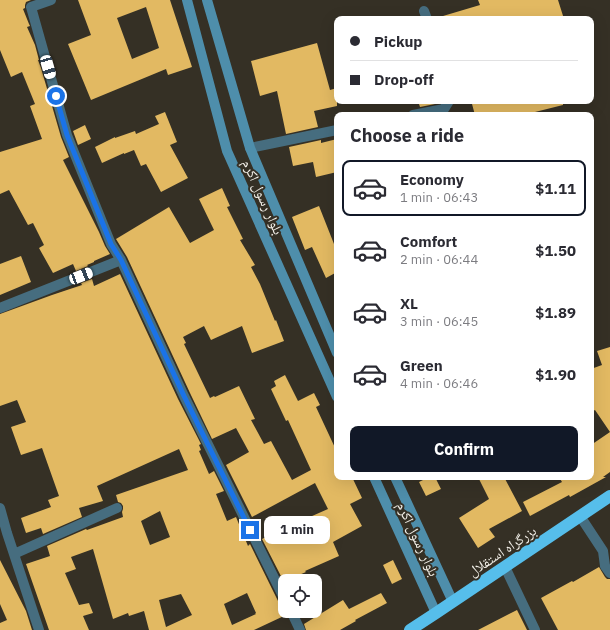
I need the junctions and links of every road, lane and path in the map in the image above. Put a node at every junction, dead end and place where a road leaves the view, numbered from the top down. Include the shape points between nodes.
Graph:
1 (51, 0) edge
2 (187, 0) edge
3 (207, 0) edge
4 (447, 104) edge
5 (428, 112) edge
6 (334, 131) edge
7 (250, 148) junction
8 (121, 260) junction
9 (0, 308) edge
10 (334, 346) edge
11 (334, 390) edge
12 (375, 480) edge
13 (396, 480) edge
14 (610, 496) edge
15 (0, 508) edge
16 (117, 508) dead end
17 (580, 516) junction
18 (4, 535) edge
19 (14, 554) junction
20 (506, 567) junction
21 (610, 573) edge
22 (278, 586) edge
23 (453, 602) junction
24 (436, 613) junction
25 (294, 618) edge
26 (39, 630) edge
27 (300, 630) edge
28 (410, 630) edge
29 (535, 630) edge

1 - 8 street via 30,7 67,135 111,244
2 - 11 main road, بلوار رسول اکرم via 227,152
3 - 7 main road, بلوار رسول اکرم
4 - 5 street via 444,109
6 - 7 street
7 - 10 main road, بلوار رسول اکرم
8 - 9 street
8 - 22 street via 184,396
12 - 24 main road, بلوار رسول اکرم
13 - 23 main road, بلوار رسول اکرم
14 - 17 highway, بزرگراه استقلال
15 - 18 street
16 - 19 street
17 - 20 highway, بزرگراه استقلال
17 - 21 street via 603,551 605,566
18 - 19 street
19 - 26 street
20 - 23 highway, بزرگراه استقلال
20 - 29 street
23 - 24 highway, بزرگراه استقلال
24 - 28 highway, بزرگراه استقلال
25 - 27 street

